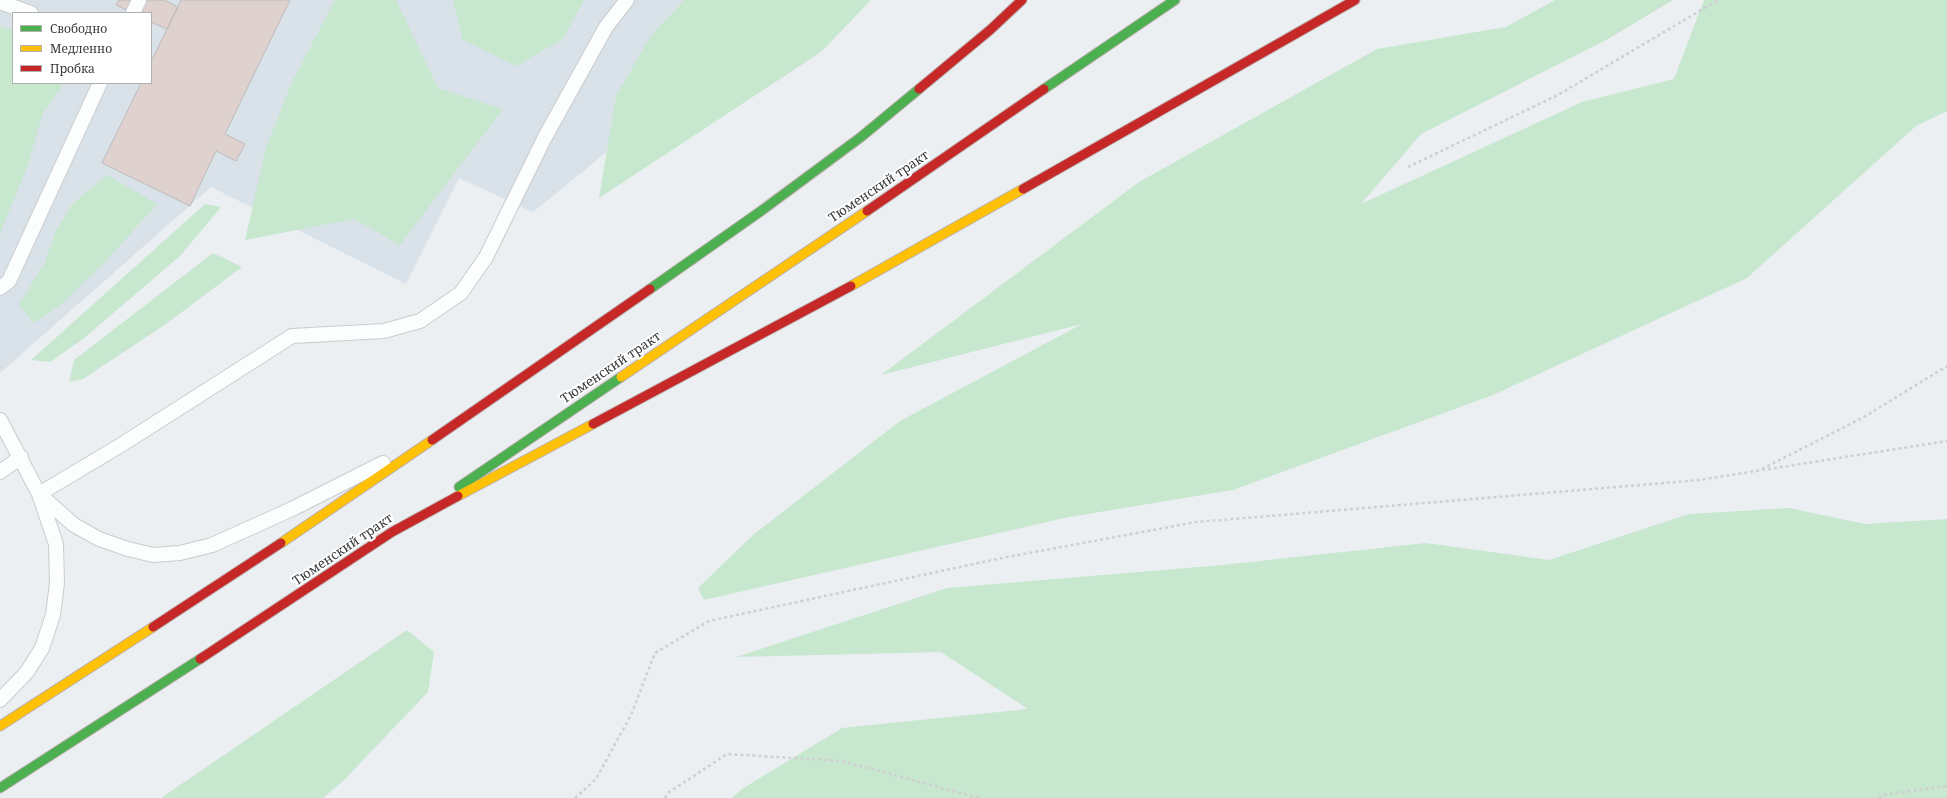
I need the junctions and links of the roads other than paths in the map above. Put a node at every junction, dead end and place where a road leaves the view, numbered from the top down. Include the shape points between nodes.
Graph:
1 (139, 0) edge
2 (627, 0) edge
3 (1022, 0) edge
4 (1175, 0) edge
5 (1355, 0) edge
6 (0, 2) edge
7 (28, 12) edge
8 (133, 12) edge
9 (100, 84) edge
10 (0, 288) edge
11 (0, 420) edge
12 (444, 431) junction
13 (21, 457) junction
14 (0, 472) edge
15 (40, 494) junction
16 (392, 532) junction
17 (0, 700) edge
18 (0, 726) edge
19 (0, 788) edge

1 - 8 lane
2 - 15 lane via 606,27 545,137 486,257 461,293 420,321 384,331 292,336
3 - 12 main road via 990,30 861,137 761,211
4 - 16 main road, Тюменский тракт
5 - 16 main road via 899,260
6 - 7 lane
9 - 10 lane via 9,281
11 - 13 lane
12 - 15 lane via 292,509 212,545 180,553 153,555 99,539 74,525
12 - 18 main road via 248,565
13 - 14 lane
13 - 15 lane
15 - 17 lane via 56,544 57,583 53,615 42,648 27,672
16 - 19 main road, Тюменский тракт

